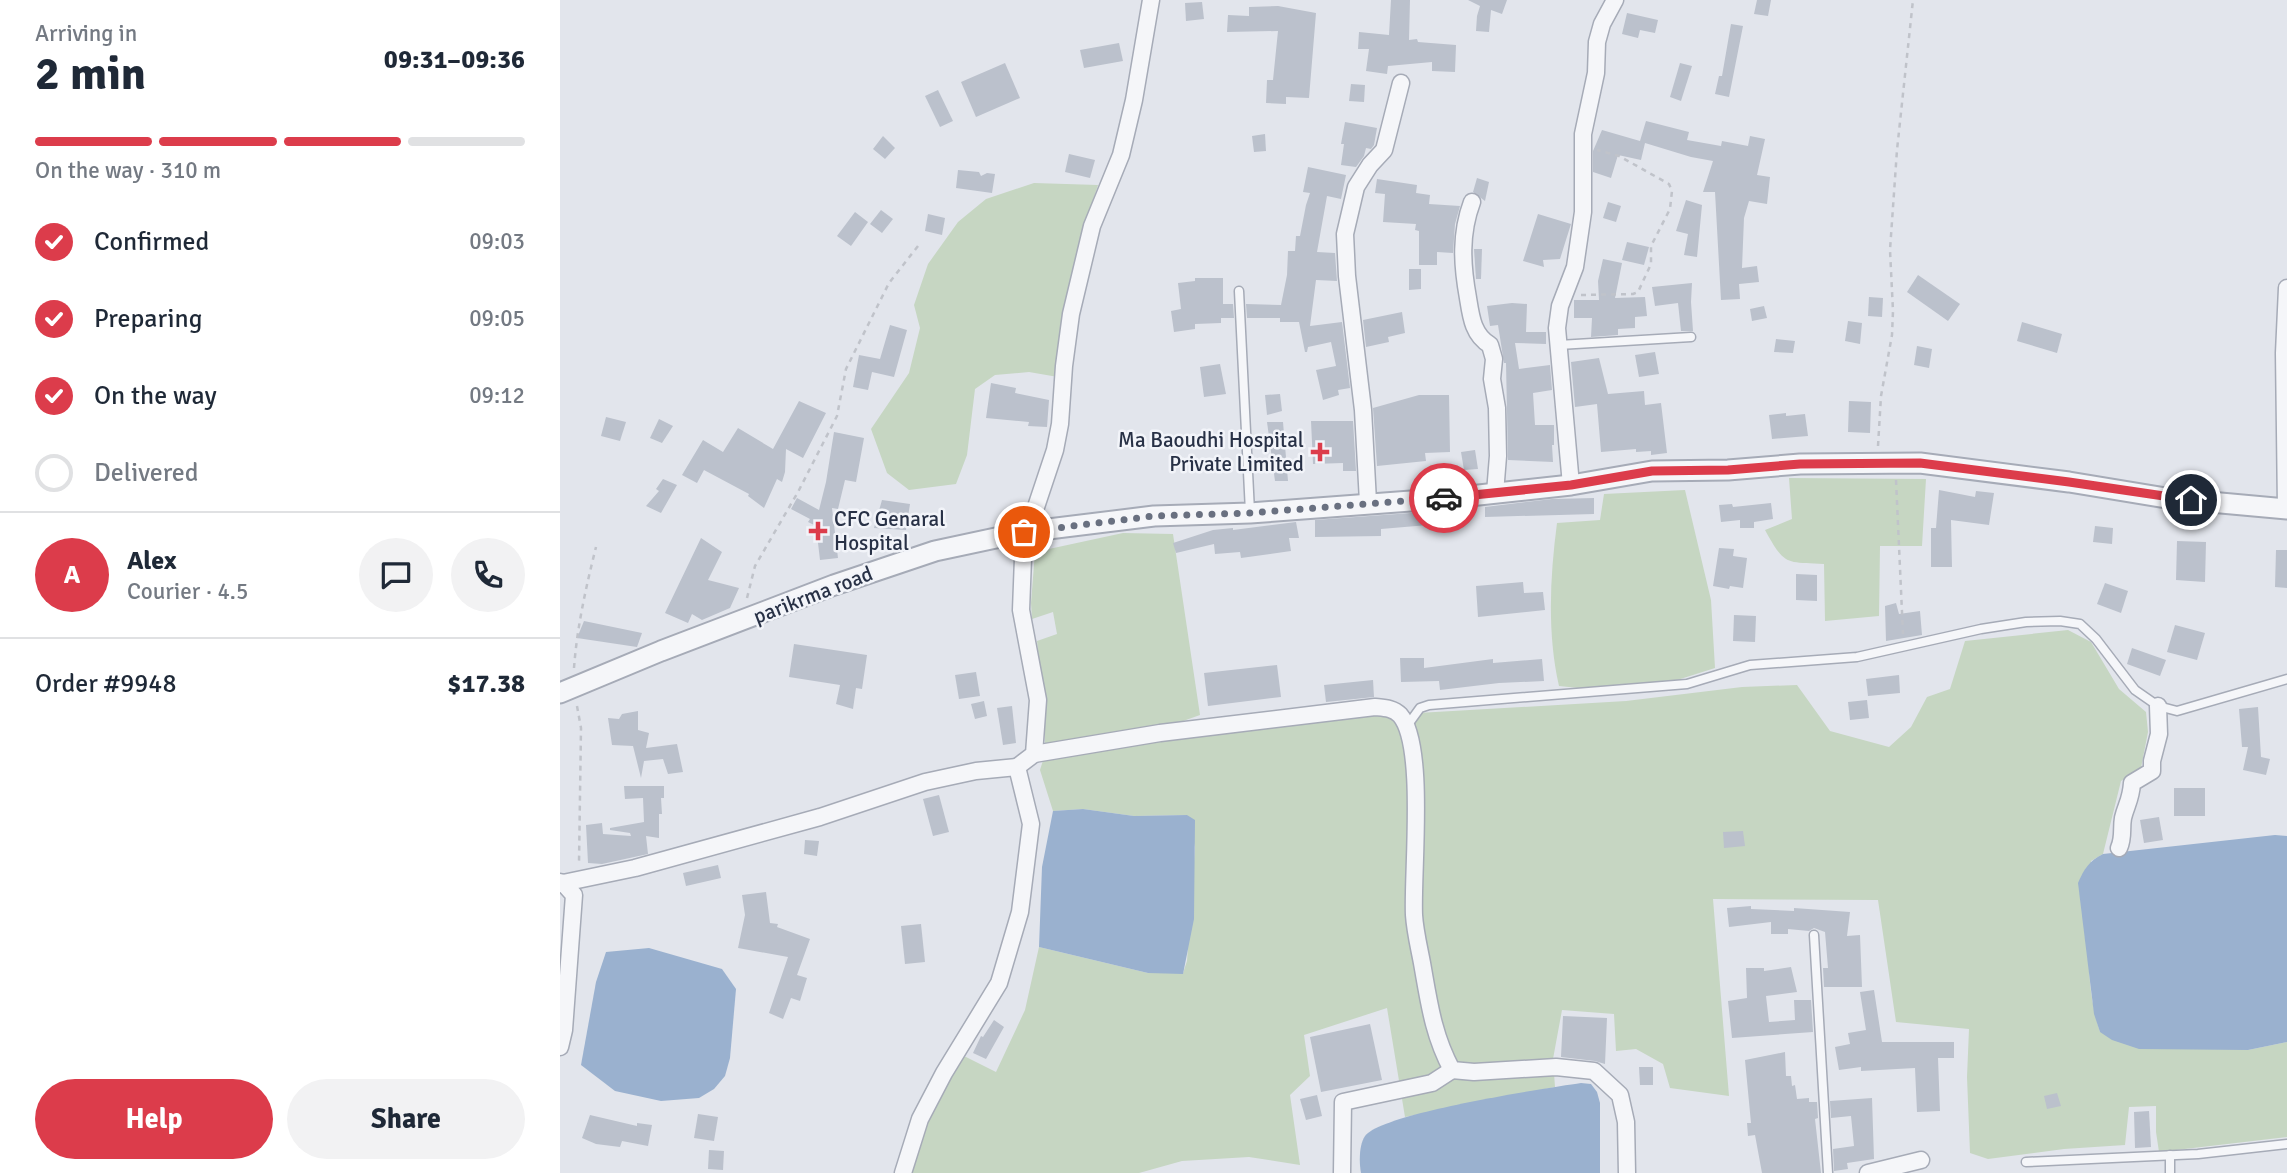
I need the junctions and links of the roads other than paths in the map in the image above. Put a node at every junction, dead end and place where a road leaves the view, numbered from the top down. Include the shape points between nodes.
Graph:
1 (1151, 0) edge
2 (1615, 0) edge
3 (1401, 83) dead end
4 (1472, 202) dead end
5 (2287, 288) edge
6 (1239, 291) dead end
7 (1691, 337) dead end
8 (1559, 345) junction
9 (1571, 485) junction
10 (1495, 493) junction
11 (1368, 502) junction
12 (2287, 509) edge
13 (1250, 513) junction
14 (1024, 532) junction
15 (2287, 679) edge
16 (567, 690) edge
17 (2158, 706) junction
18 (1407, 726) junction
19 (1034, 754) junction
20 (1017, 767) junction
21 (2119, 848) dead end
22 (565, 882) edge
23 (1814, 935) dead end
24 (560, 1047) edge
25 (1452, 1070) junction
26 (2287, 1144) edge
27 (2170, 1155) junction
28 (1921, 1160) dead end
29 (2026, 1162) dead end
30 (903, 1173) edge
31 (1342, 1173) edge
32 (1627, 1173) edge
33 (1828, 1173) edge
34 (1868, 1173) edge
35 (2170, 1173) edge

1 - 14 street via 1121,155 1092,226 1071,314 1055,450
2 - 8 street via 1597,42 1596,73 1583,134 1583,212 1575,267 1557,328
3 - 11 street via 1384,150 1356,187 1345,234
4 - 10 street via 1463,244 1463,280 1472,320 1494,359 1499,456
5 - 12 street
6 - 13 lane
7 - 8 lane
8 - 9 street
9 - 10 street, parikrma road
9 - 12 street, parikrma road via 1652,471 1920,463 2166,498
10 - 11 street, parikrma road
11 - 13 street, parikrma road
13 - 14 street, parikrma road via 1154,516
14 - 16 street, parikrma road via 935,551 834,585
14 - 19 street via 1021,610 1038,700
15 - 17 lane via 2177,711
17 - 18 lane via 2135,690 2080,624 2060,621 1981,629 1857,657 1750,665 1687,684 1429,705 1420,708
17 - 21 street via 2159,734 2151,771 2132,783
18 - 19 street via 1399,713 1375,707 1160,733
18 - 25 street via 1417,794 1414,917 1435,1034
19 - 20 street
20 - 22 street via 925,782 820,817 635,868
20 - 30 street via 1031,824 1020,912 999,983 920,1119
22 - 24 street via 574,895
23 - 33 lane
25 - 31 street via 1432,1083 1343,1102
25 - 32 street via 1556,1067 1594,1071 1620,1095 1626,1122
26 - 27 lane
27 - 29 lane
27 - 35 lane
28 - 34 street

